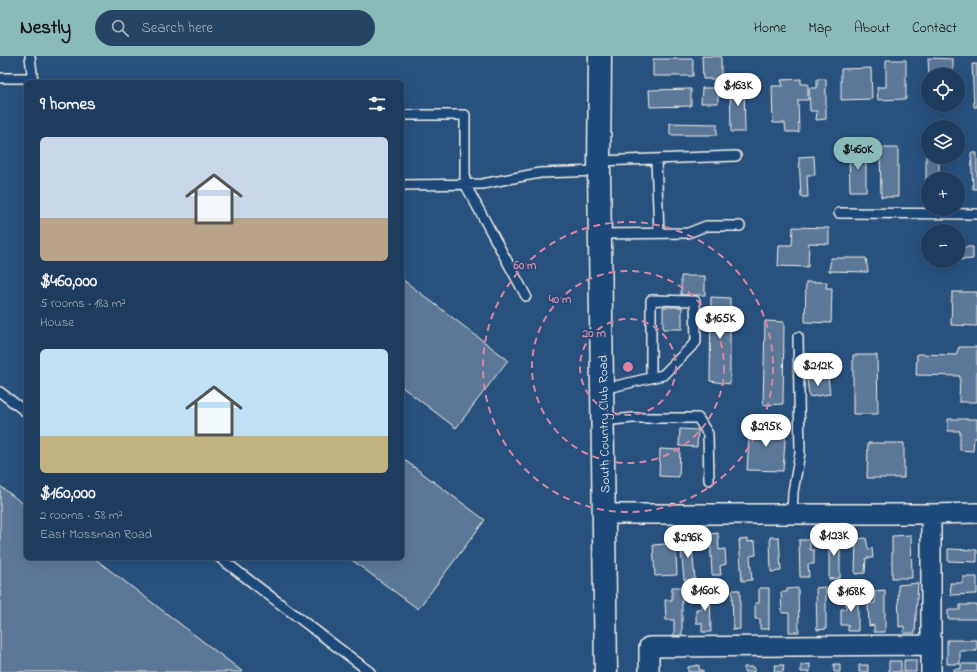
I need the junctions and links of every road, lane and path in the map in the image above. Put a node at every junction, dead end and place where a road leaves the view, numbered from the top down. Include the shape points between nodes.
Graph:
1 (30, 56) edge
2 (600, 56) edge
3 (0, 78) edge
4 (32, 80) edge
5 (404, 115) edge
6 (736, 156) dead end
7 (656, 159) junction
8 (599, 166) junction
9 (465, 184) junction
10 (404, 185) edge
11 (839, 213) dead end
12 (977, 214) edge
13 (740, 226) dead end
14 (659, 233) junction
15 (600, 234) junction
16 (526, 296) dead end
17 (798, 337) dead end
18 (651, 378) junction
19 (603, 389) junction
20 (0, 392) edge
21 (24, 410) edge
22 (602, 422) junction
23 (709, 480) dead end
24 (977, 513) edge
25 (604, 514) junction
26 (792, 514) junction
27 (930, 514) junction
28 (223, 560) edge
29 (931, 645) junction
30 (370, 672) edge
31 (606, 672) edge
32 (649, 672) edge
33 (931, 672) edge

1 - 4 lane
2 - 8 street, South Country Club Road
3 - 4 lane
5 - 9 lane via 465,115
6 - 7 lane
7 - 8 lane
7 - 14 lane
8 - 9 lane via 540,172 482,184
8 - 15 street, South Country Club Road
9 - 10 lane
9 - 16 lane
11 - 12 lane
13 - 14 lane via 706,226 688,233
14 - 15 lane
15 - 19 street, South Country Club Road
17 - 26 lane via 800,453
18 - 18 lane via 663,375 696,342 695,301 651,300
18 - 19 lane
19 - 22 street, South Country Club Road
20 - 21 lane
22 - 23 lane via 633,418 698,418 708,434
22 - 25 street, South Country Club Road
24 - 27 street
25 - 26 street
25 - 31 street, South Country Club Road
26 - 27 street
27 - 29 street
28 - 30 lane
29 - 32 street via 649,647
29 - 33 street

